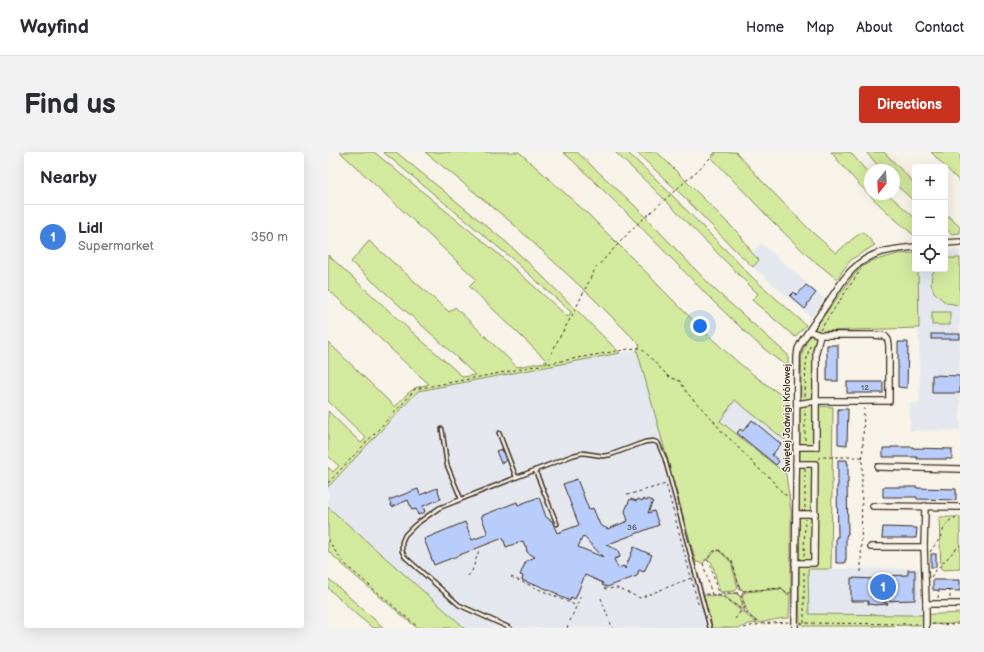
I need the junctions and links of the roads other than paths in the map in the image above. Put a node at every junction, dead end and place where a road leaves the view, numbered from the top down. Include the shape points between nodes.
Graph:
1 (960, 242) edge
2 (948, 243) edge
3 (912, 247) edge
4 (809, 331) junction
5 (819, 335) junction
6 (816, 401) junction
7 (797, 404) junction
8 (442, 429) dead end
9 (499, 433) dead end
10 (796, 447) junction
11 (796, 464) junction
12 (878, 467) dead end
13 (960, 469) edge
14 (535, 470) junction
15 (516, 477) junction
16 (461, 499) junction
17 (873, 506) dead end
18 (925, 506) junction
19 (960, 509) edge
20 (796, 514) junction
21 (815, 514) junction
22 (557, 524) dead end
23 (872, 546) dead end
24 (924, 546) junction
25 (795, 563) junction
26 (926, 604) junction
27 (960, 604) edge
28 (926, 626) edge
29 (510, 628) edge
30 (710, 628) edge
31 (795, 628) edge

1 - 2 street
3 - 4 street, Świętej Jadwigi Królowej via 886,250 859,263 844,279
4 - 5 street
4 - 7 street, Świętej Jadwigi Królowej via 798,349
5 - 6 street via 816,352
5 - 6 street via 885,336 889,345 889,402
6 - 7 street
6 - 10 street via 816,447
7 - 10 street, Świętej Jadwigi Królowej
8 - 16 lane via 447,465
9 - 15 lane
10 - 11 street, Świętej Jadwigi Królowej
11 - 20 street, Świętej Jadwigi Królowej
11 - 21 street via 815,464
12 - 13 street
14 - 15 lane
14 - 22 lane
14 - 30 lane via 583,453 603,456 645,442 658,443 665,459
15 - 16 lane
16 - 29 lane via 439,508 415,525 405,535 402,551 459,605
17 - 18 street
18 - 19 street
18 - 24 street
20 - 21 street
20 - 25 street, Świętej Jadwigi Królowej
21 - 25 street via 814,563
23 - 24 street
24 - 26 street
25 - 31 street, Świętej Jadwigi Królowej
26 - 27 street
26 - 28 street

